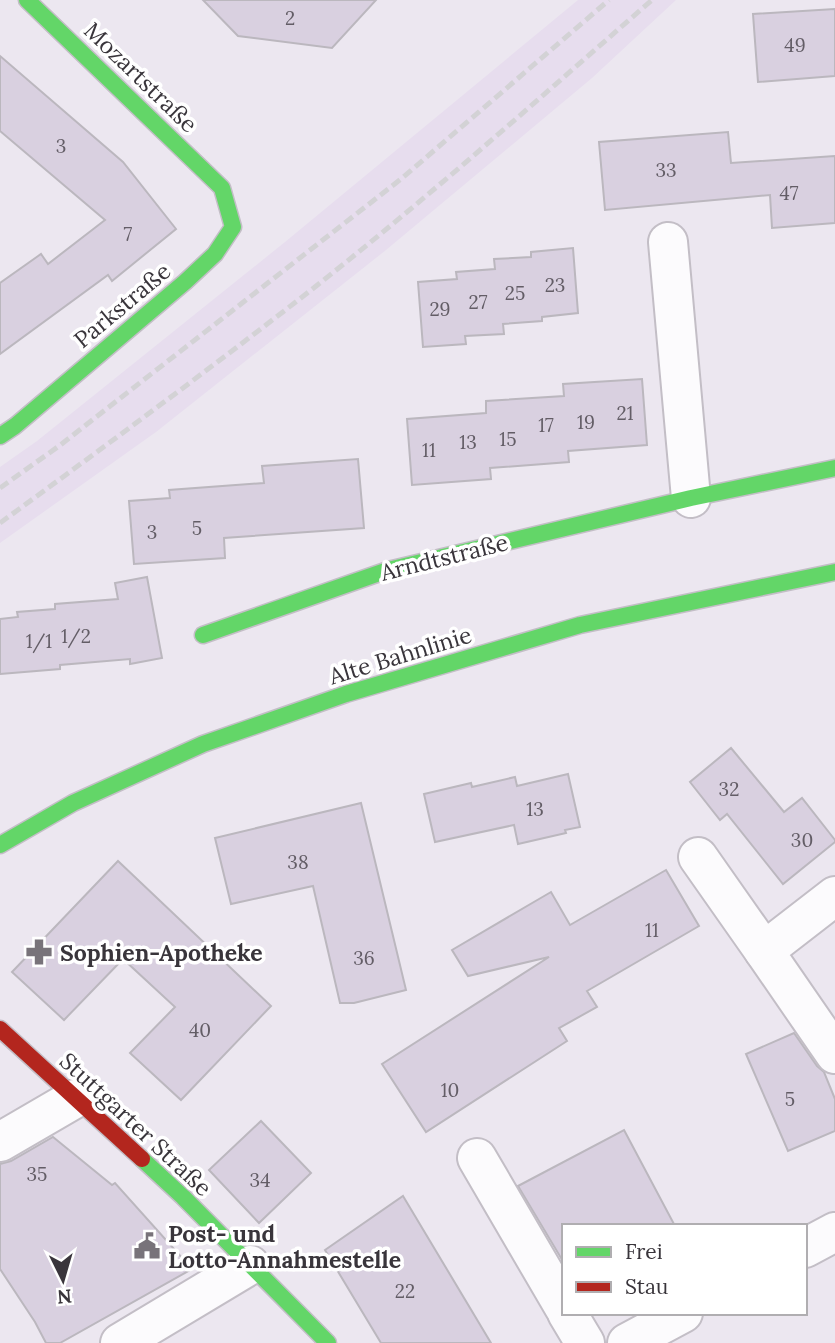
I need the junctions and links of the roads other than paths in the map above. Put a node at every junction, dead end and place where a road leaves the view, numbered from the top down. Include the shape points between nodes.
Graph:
1 (27, 0) edge
2 (222, 188) joint
3 (668, 242) dead end
4 (5, 426) edge
5 (835, 468) edge
6 (691, 498) junction
7 (835, 572) edge
8 (203, 635) dead end
9 (0, 845) edge
10 (698, 857) dead end
11 (835, 896) edge
12 (764, 951) junction
13 (0, 1029) edge
14 (835, 1054) edge
15 (74, 1099) junction
16 (0, 1142) edge
17 (477, 1158) dead end
18 (835, 1232) edge
19 (807, 1247) edge
20 (250, 1265) junction
21 (562, 1304) edge
22 (569, 1315) edge
23 (679, 1315) edge
24 (120, 1343) edge
25 (328, 1343) edge
26 (585, 1343) edge
27 (627, 1343) edge

1 - 2 street, Mozartstraße
2 - 4 street, Parkstraße via 233,226 215,254 155,309
3 - 6 street
5 - 6 street, Arndtstraße
6 - 8 street, Arndtstraße via 388,570
7 - 9 street, Alte Bahnlinie via 580,625 346,694 203,744 73,803
10 - 12 street
11 - 12 street
12 - 14 street
13 - 15 street, Stuttgarter Straße
15 - 16 street
15 - 20 street, Stuttgarter Straße
17 - 21 street
18 - 19 street
20 - 24 street
20 - 25 street, Stuttgarter Straße
22 - 26 street
23 - 27 street

